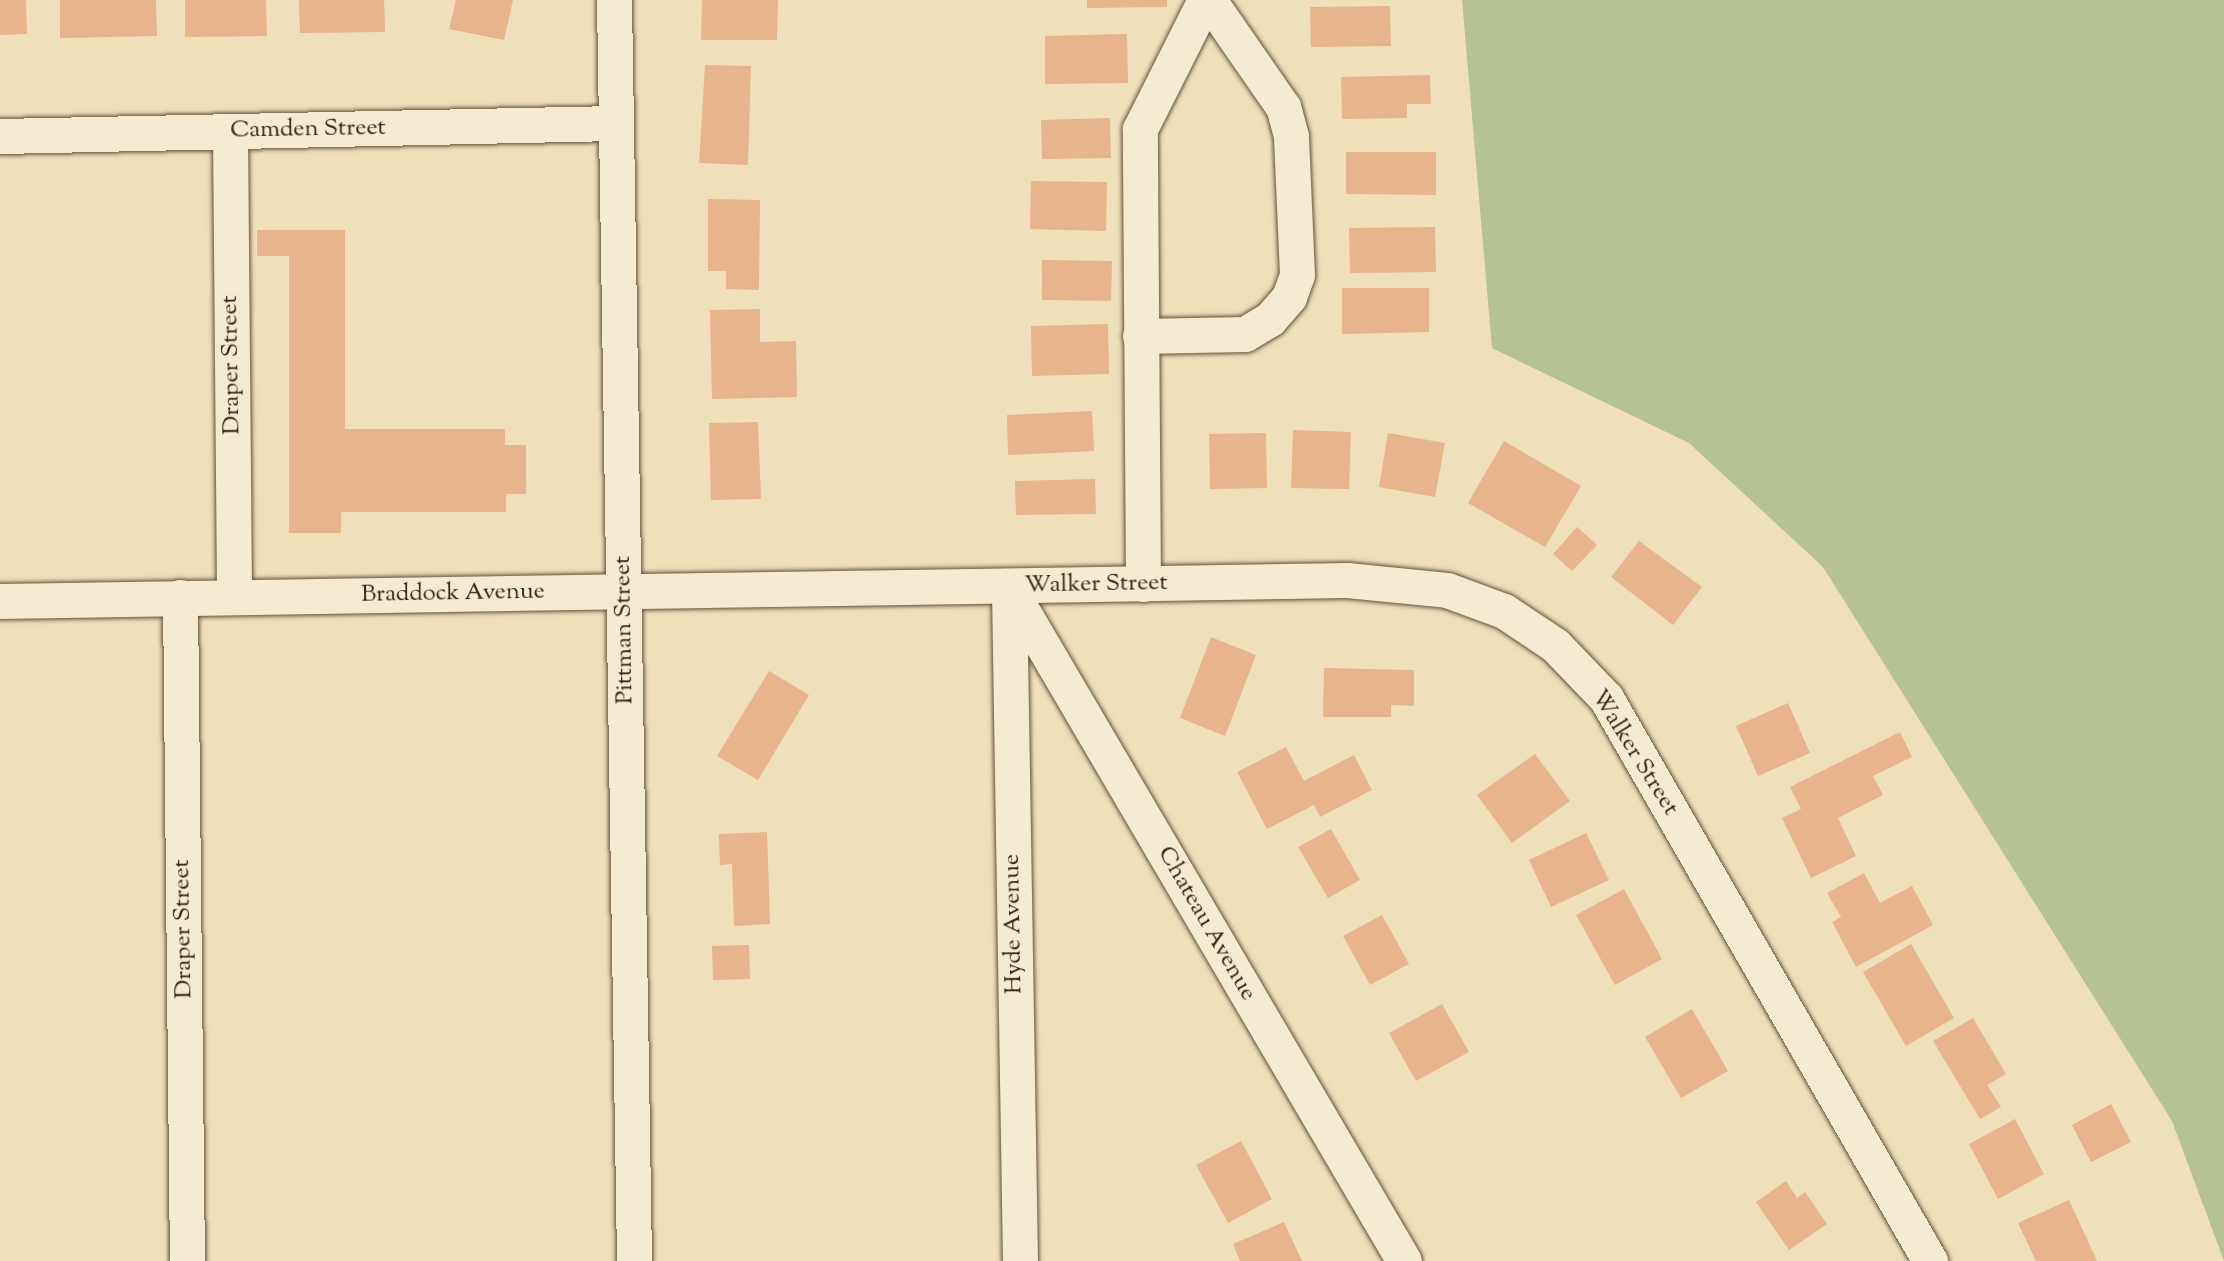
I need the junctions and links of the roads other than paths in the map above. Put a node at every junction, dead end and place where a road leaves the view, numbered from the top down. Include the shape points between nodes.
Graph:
1 (614, 0) edge
2 (1207, 0) edge
3 (616, 123) junction
4 (230, 132) junction
5 (0, 136) edge
6 (1140, 337) junction
7 (1143, 584) junction
8 (906, 586) joint
9 (1009, 588) junction
10 (624, 592) junction
11 (180, 597) junction
12 (234, 597) junction
13 (0, 601) edge
14 (187, 1261) edge
15 (634, 1261) edge
16 (1020, 1261) edge
17 (1404, 1261) edge
18 (1930, 1261) edge

1 - 3 street, Pittman Street
2 - 6 street via 1140,129
2 - 6 street via 1264,71 1283,107 1290,136 1297,275 1276,312 1245,334
3 - 4 street, Camden Street
3 - 10 street, Pittman Street
4 - 5 street, Camden Street
4 - 12 street, Draper Street
6 - 7 street
7 - 9 street, Walker Street
7 - 18 street, Walker Street via 1347,580 1447,590 1504,611 1555,645 1606,698
8 - 9 street, Walker Street
8 - 10 street, Braddock Avenue
9 - 16 street, Hyde Avenue
9 - 17 street, Chateau Avenue
10 - 12 street, Braddock Avenue
10 - 15 street, Pittman Street
11 - 12 street, Braddock Avenue
11 - 13 street, Braddock Avenue
11 - 14 street, Draper Street

